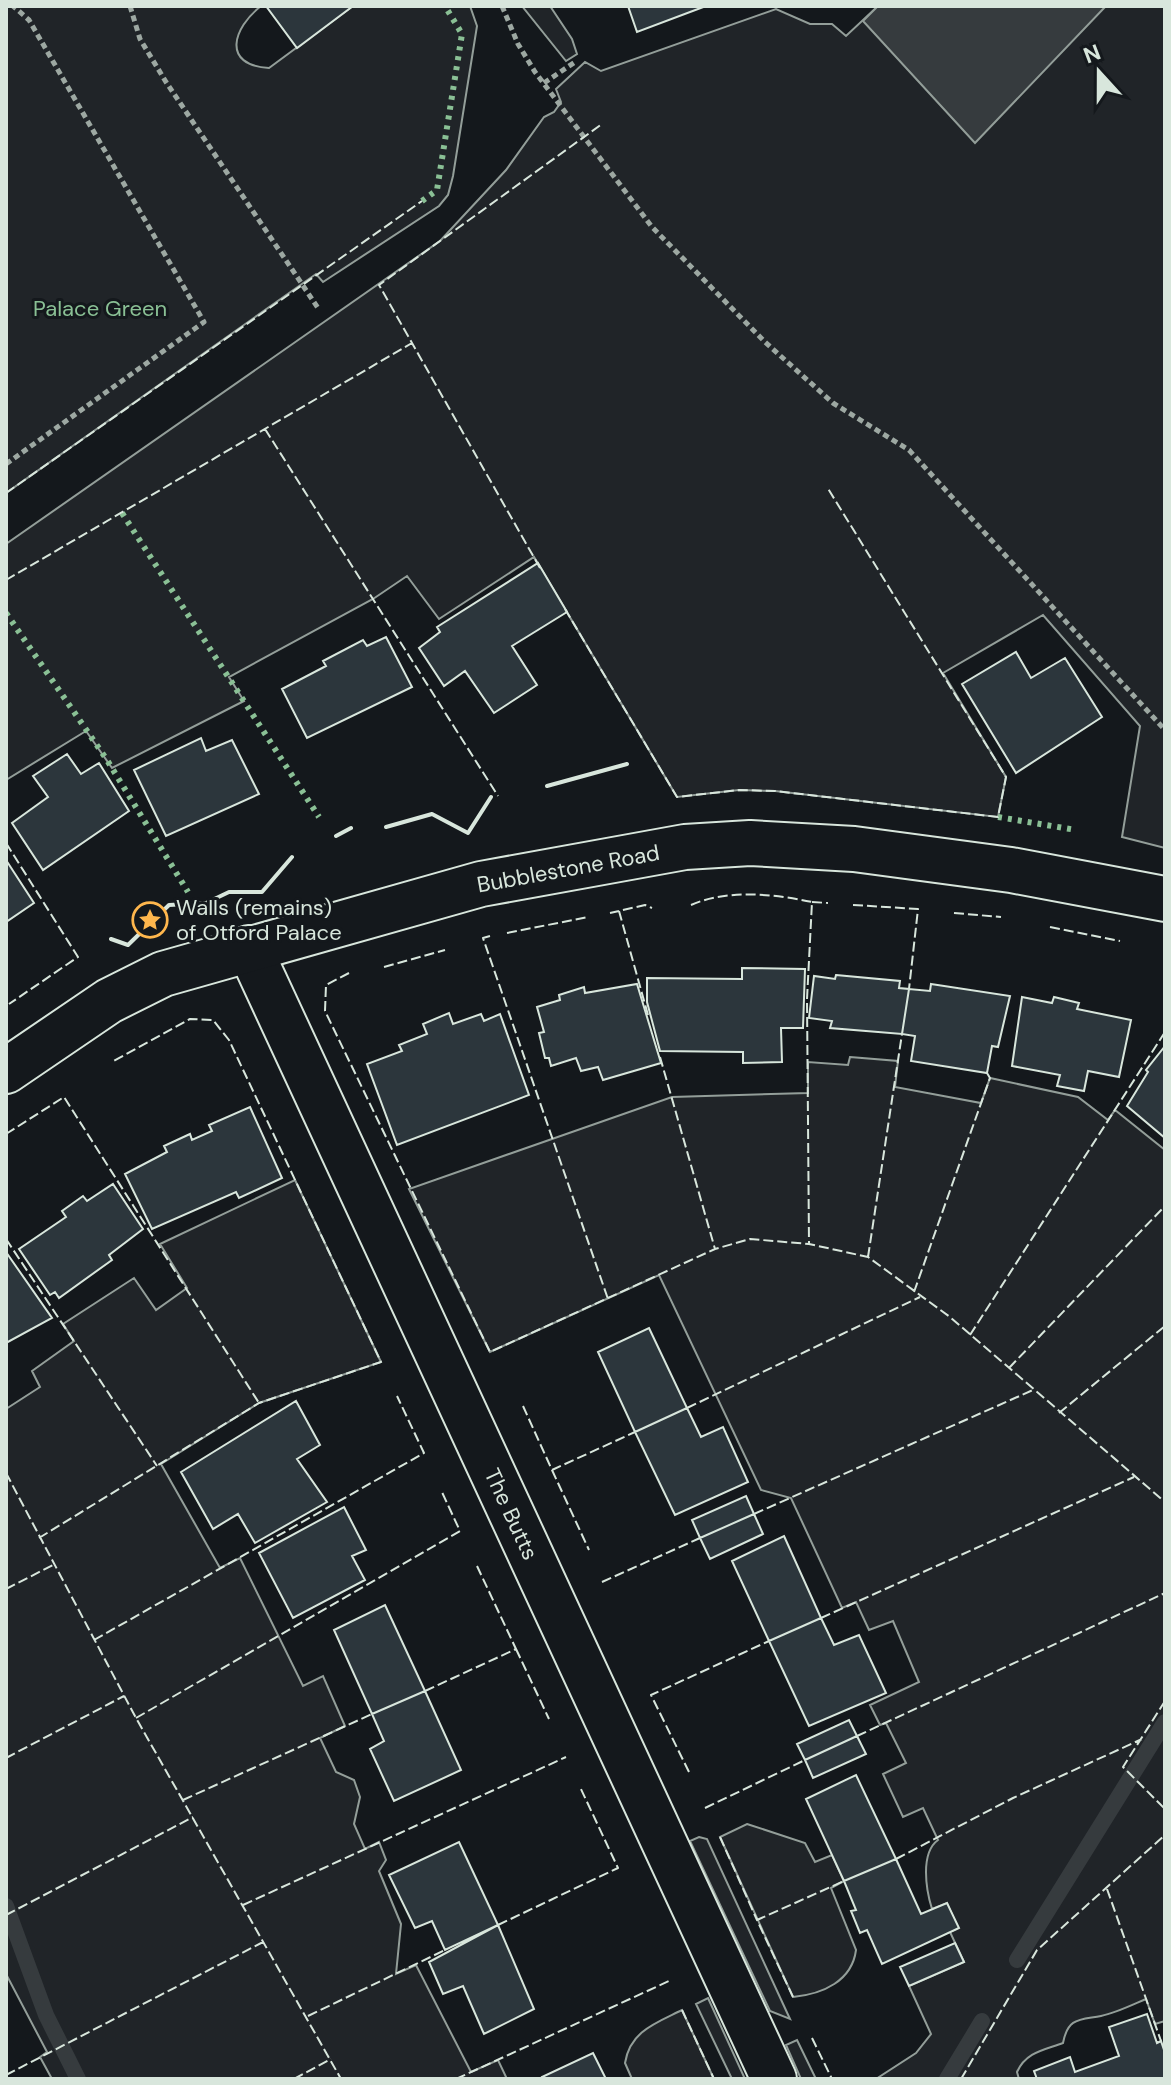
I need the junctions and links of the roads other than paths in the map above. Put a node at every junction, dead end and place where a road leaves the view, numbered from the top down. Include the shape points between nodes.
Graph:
1 (1165, 899) edge
2 (249, 948) junction
3 (6, 1071) edge
4 (774, 2079) edge

1 - 2 street, Bubblestone Road via 896,853 731,843 481,884
2 - 3 street, Bubblestone Road via 134,987
2 - 4 street, The Butts

